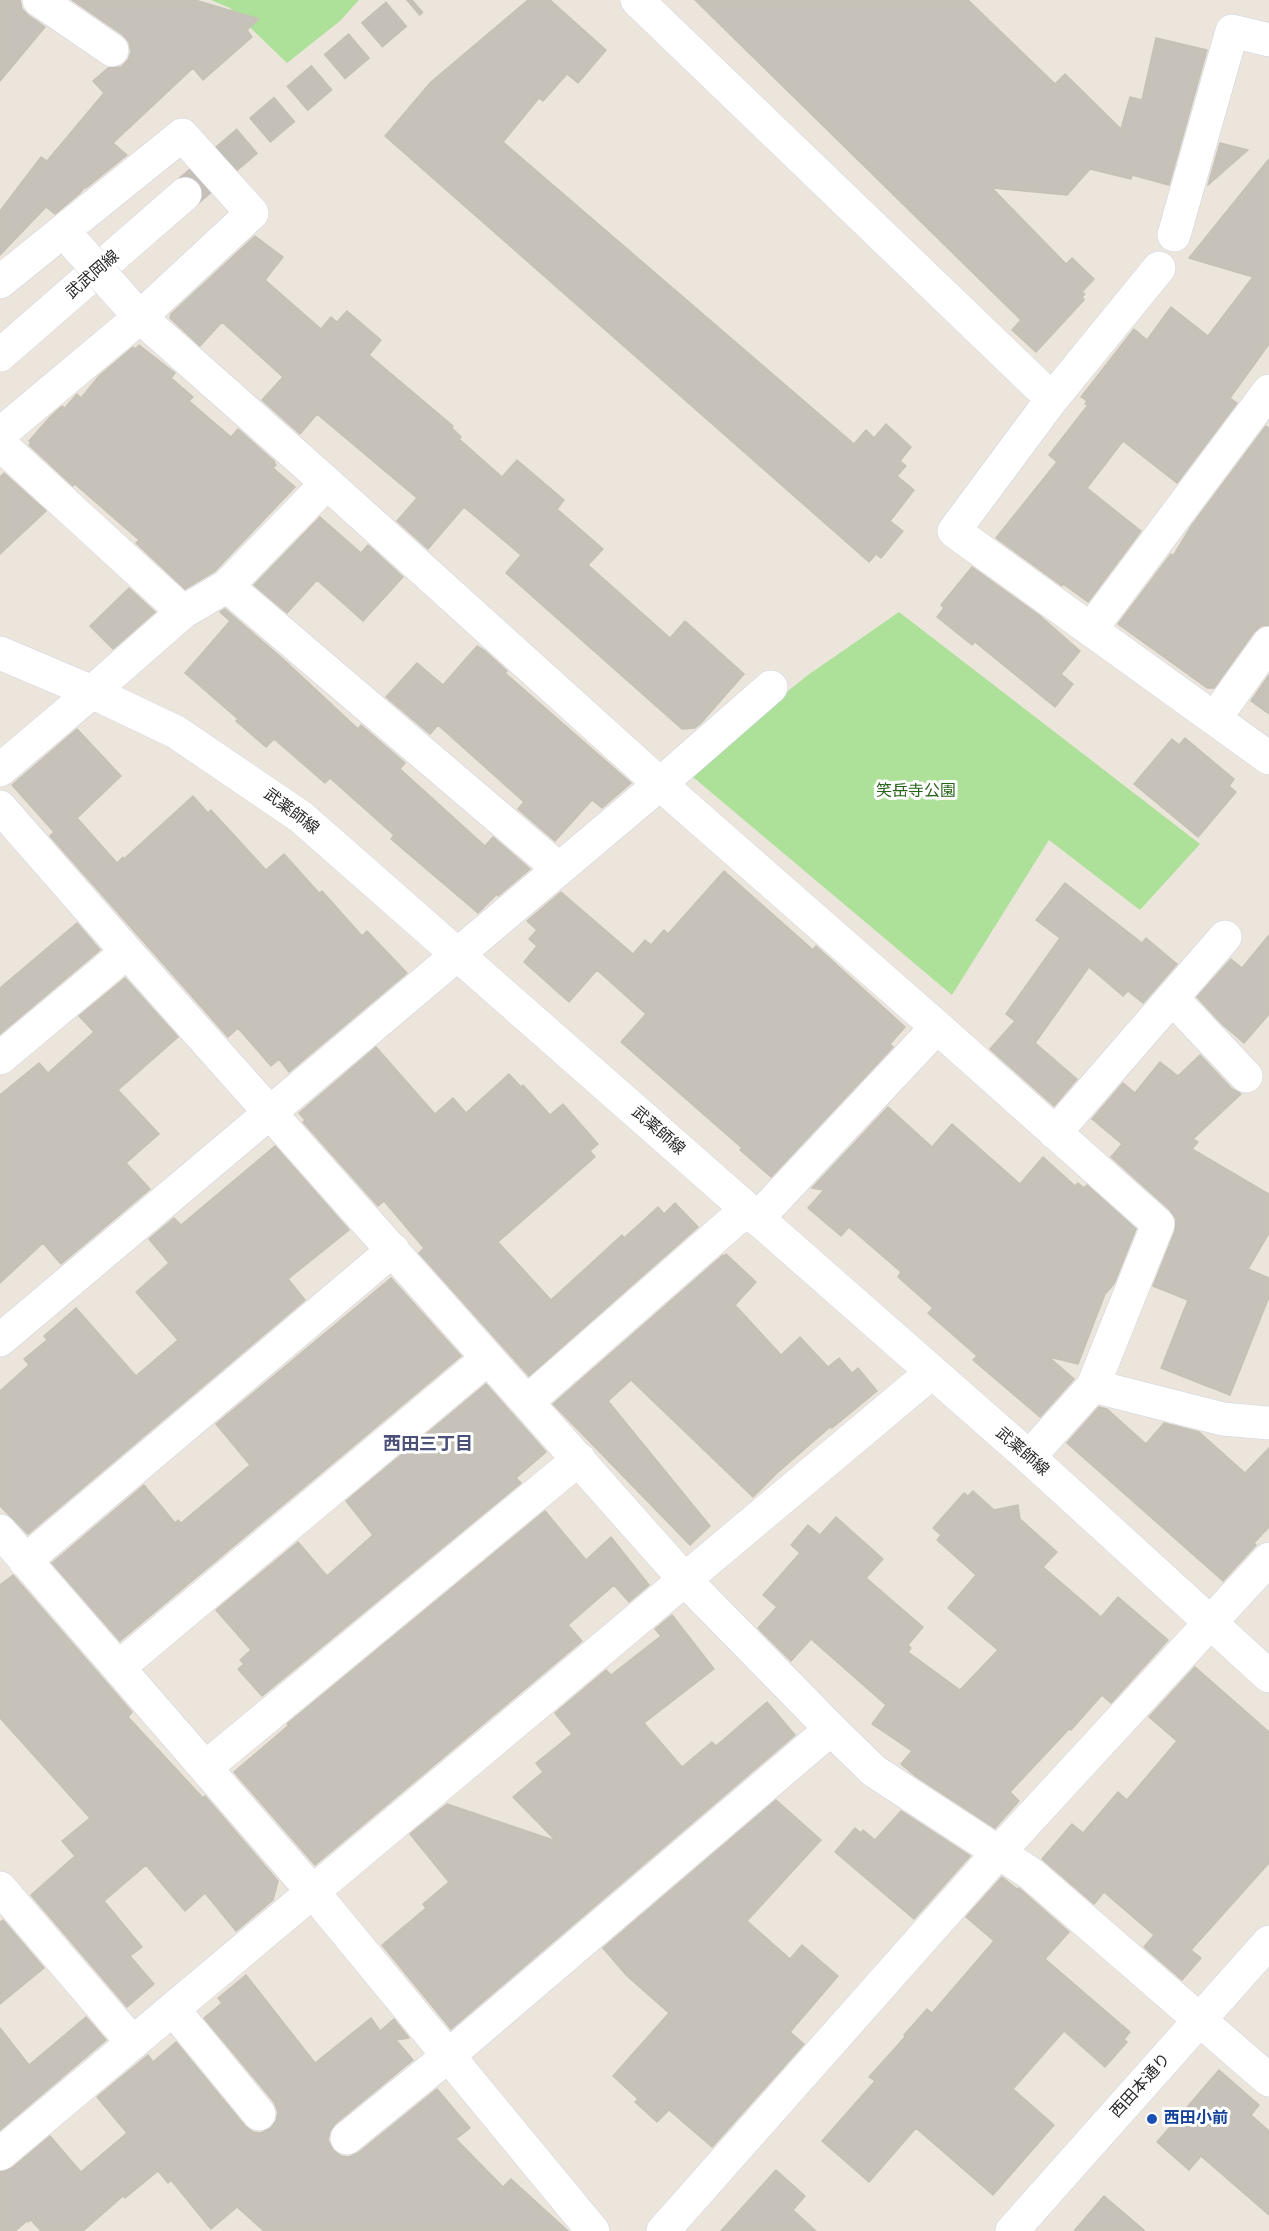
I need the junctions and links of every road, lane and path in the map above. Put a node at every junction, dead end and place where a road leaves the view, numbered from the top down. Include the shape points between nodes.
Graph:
1 (39, 0) edge
2 (637, 0) edge
3 (1269, 40) edge
4 (112, 50) dead end
5 (186, 194) tunnel mouth
6 (1174, 235) dead end
7 (69, 236) junction
8 (1159, 268) dead end
9 (0, 282) edge
10 (135, 311) junction
11 (0, 355) edge
12 (1269, 391) edge
13 (1052, 399) junction
14 (0, 434) edge
15 (0, 444) edge
16 (327, 483) junction
17 (227, 586) junction
18 (183, 612) junction
19 (1091, 629) junction
20 (1269, 643) edge
21 (0, 653) edge
22 (771, 687) dead end
23 (92, 692) junction
24 (1215, 718) junction
25 (1269, 758) edge
26 (0, 770) edge
27 (660, 784) junction
28 (0, 807) edge
29 (559, 869) junction
30 (1225, 937) dead end
31 (127, 952) junction
32 (458, 955) junction
33 (1172, 998) junction
34 (937, 1027) junction
35 (0, 1058) edge
36 (1246, 1076) dead end
37 (270, 1112) junction
38 (1055, 1133) junction
39 (752, 1214) junction
40 (393, 1250) junction
41 (0, 1340) edge
42 (488, 1358) junction
43 (931, 1373) junction
44 (1093, 1386) junction
45 (527, 1402) junction
46 (1269, 1423) edge
47 (1029, 1457) junction
48 (579, 1459) junction
49 (0, 1531) edge
50 (1269, 1558) edge
51 (25, 1561) junction
52 (685, 1580) junction
53 (1211, 1623) junction
54 (119, 1667) junction
55 (1269, 1676) edge
56 (831, 1729) junction
57 (206, 1767) junction
58 (998, 1853) junction
59 (0, 1888) edge
60 (313, 1892) junction
61 (1269, 1942) edge
62 (173, 2009) junction
63 (1200, 2020) junction
64 (133, 2043) junction
65 (448, 2056) junction
66 (1269, 2080) edge
67 (258, 2114) dead end
68 (347, 2138) dead end
69 (0, 2154) edge
70 (593, 2231) edge
71 (663, 2231) edge
72 (1012, 2231) edge

1 - 4 street
2 - 13 street
3 - 6 street via 1232,31
5 - 11 street, 武武岡線
7 - 9 street
7 - 10 street, bridge
7 - 10 street via 182,135 252,213
8 - 13 street
10 - 14 street
10 - 16 street
12 - 19 street
13 - 19 street via 954,531
15 - 18 street
16 - 17 street
16 - 27 street
17 - 18 street
17 - 29 street
18 - 23 street
19 - 24 street
20 - 24 street
21 - 23 street, 武薬師線
22 - 27 street
23 - 26 street
23 - 32 street, 武薬師線 via 176,732 301,817
24 - 25 street
27 - 29 street
27 - 34 street
28 - 31 street
29 - 32 street
30 - 33 street
31 - 35 street
31 - 37 street
32 - 37 street
32 - 39 street, 武薬師線
33 - 36 street
33 - 38 street
34 - 38 street
34 - 39 street
37 - 40 street
37 - 41 street
38 - 44 street via 1158,1224
39 - 43 street, 武薬師線
39 - 45 street
40 - 42 street
40 - 51 street
42 - 45 street
42 - 54 street
43 - 47 street, 武薬師線
43 - 52 street
44 - 46 street via 1223,1419
44 - 47 street
45 - 48 street
47 - 53 street, 武薬師線
48 - 52 street
48 - 57 street
49 - 51 street
50 - 53 street
51 - 54 street
52 - 56 street
52 - 60 street
53 - 55 street, 武薬師線
53 - 58 street
54 - 57 street
56 - 58 street via 874,1771
56 - 65 street
57 - 60 street
58 - 63 street via 1030,1873
58 - 71 street
59 - 64 street
60 - 62 street
60 - 65 street
61 - 63 street, 西田本通り
62 - 64 street
62 - 67 street
63 - 66 street
63 - 72 street, 西田本通り
64 - 69 street
65 - 68 street
65 - 70 street

